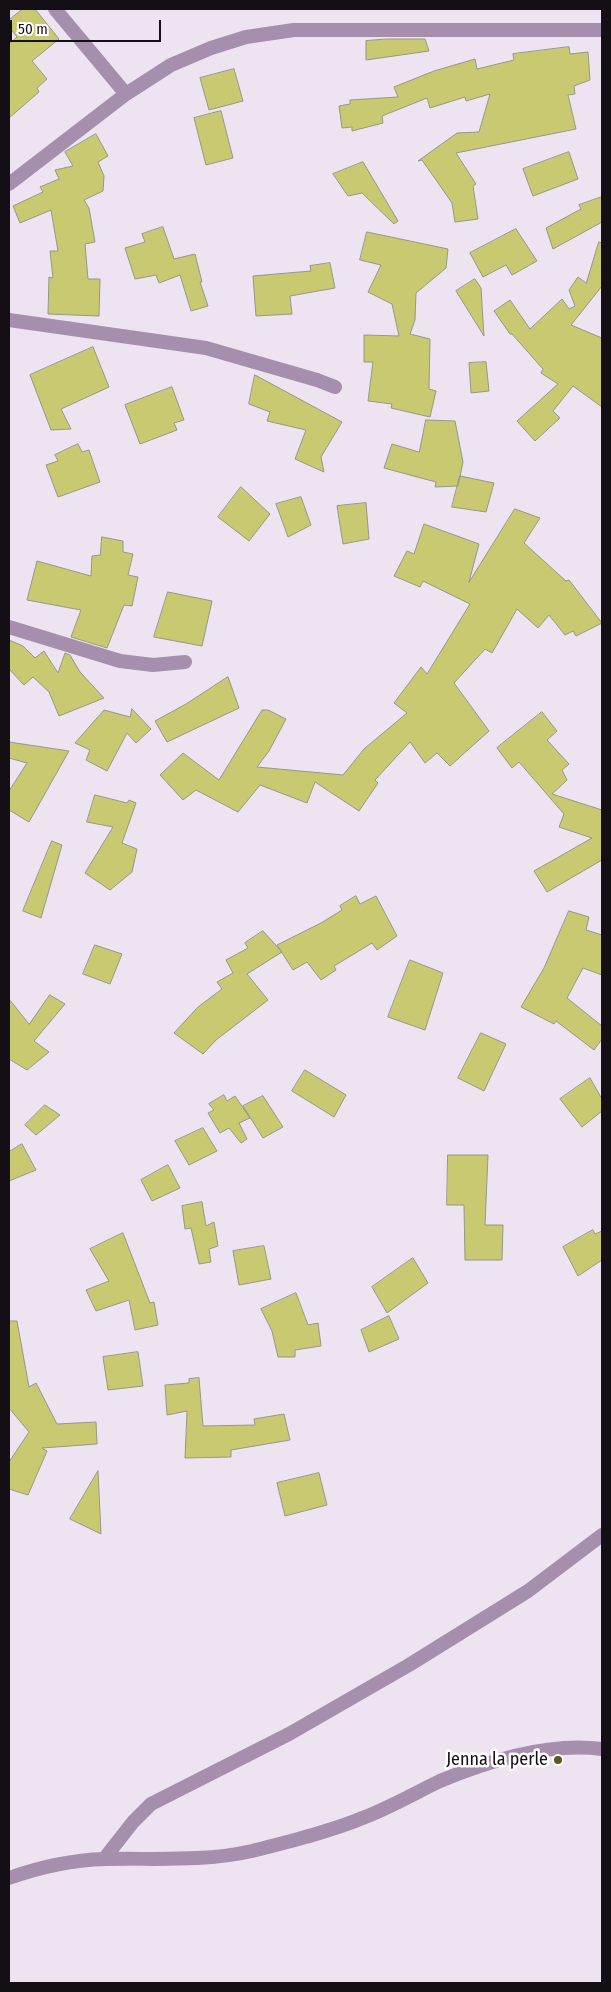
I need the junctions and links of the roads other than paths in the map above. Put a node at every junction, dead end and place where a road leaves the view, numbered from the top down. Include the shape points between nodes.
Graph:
1 (55, 9) edge
2 (602, 30) edge
3 (126, 94) junction
4 (9, 184) edge
5 (9, 320) edge
6 (335, 387) dead end
7 (9, 627) edge
8 (185, 662) dead end
9 (602, 1535) edge
10 (602, 1749) edge
11 (104, 1859) junction
12 (9, 1878) edge

1 - 3 street
2 - 3 street via 294,30 246,37 211,48 171,65
3 - 4 street
5 - 6 street via 206,348
7 - 8 street via 120,661 153,665
9 - 11 street via 528,1591 409,1665 289,1734 151,1804
10 - 11 street via 554,1748 468,1770 363,1818 250,1851 189,1858
11 - 12 street via 36,1868

